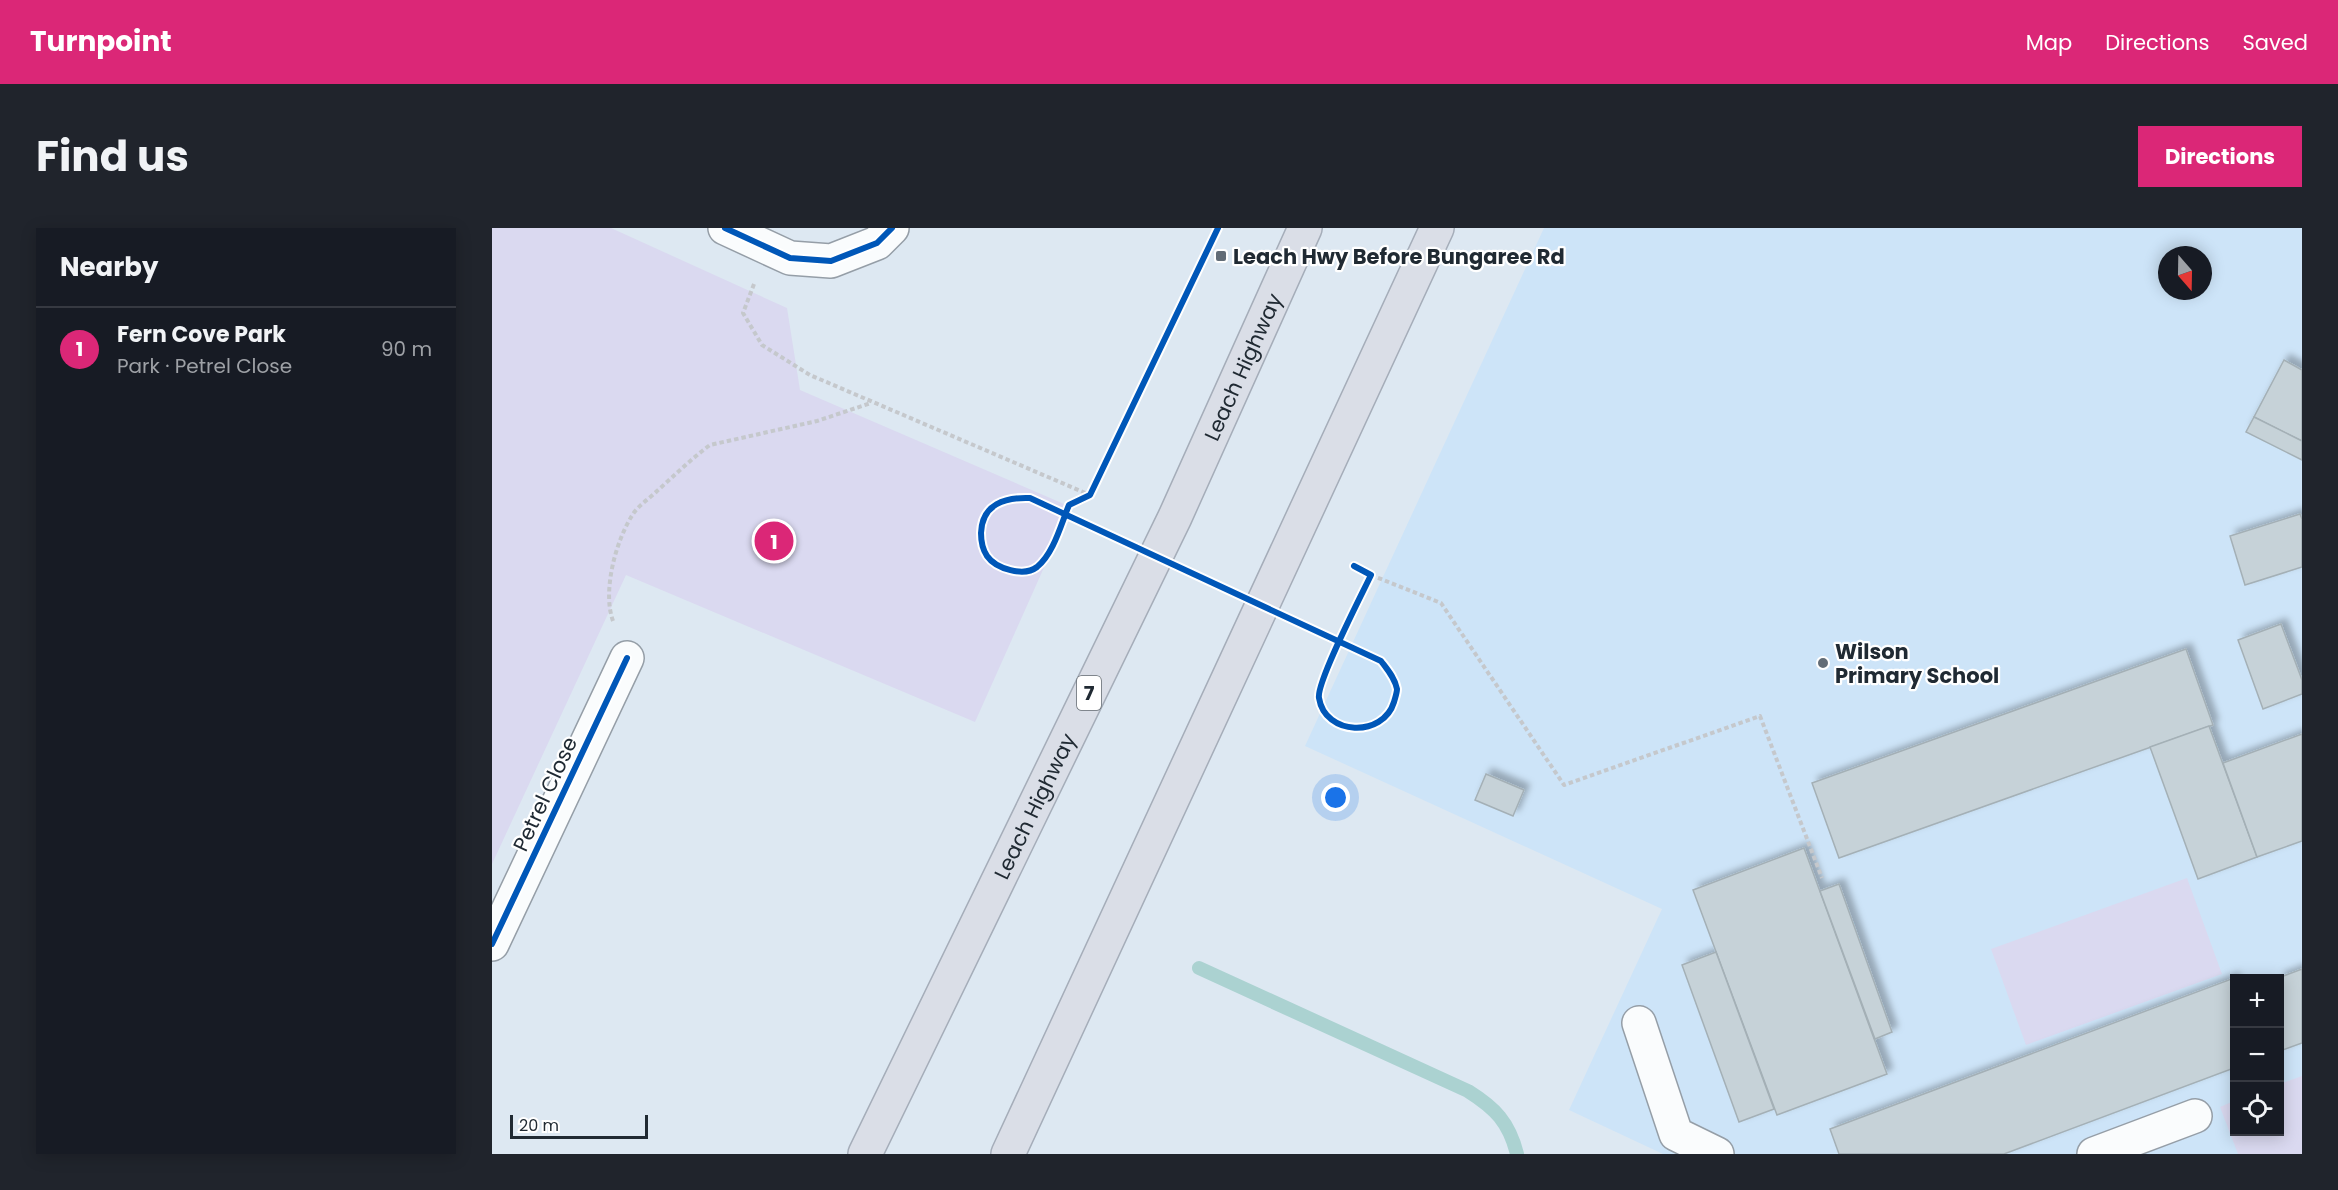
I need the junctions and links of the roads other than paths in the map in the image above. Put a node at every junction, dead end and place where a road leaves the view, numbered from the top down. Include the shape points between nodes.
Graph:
1 (725, 228) edge
2 (892, 228) edge
3 (1305, 228) edge
4 (1437, 228) edge
5 (627, 658) road end
6 (492, 944) edge
7 (1639, 1023) dead end
8 (2195, 1116) dead end
9 (865, 1154) edge
10 (1008, 1154) edge
11 (1717, 1154) edge
12 (2094, 1154) edge

1 - 2 street via 790,258 831,261 877,243
3 - 9 highway, Leach Highway / 7 via 1175,517
4 - 10 highway
5 - 6 street, Petrel Close
7 - 11 street via 1676,1134
8 - 12 street

